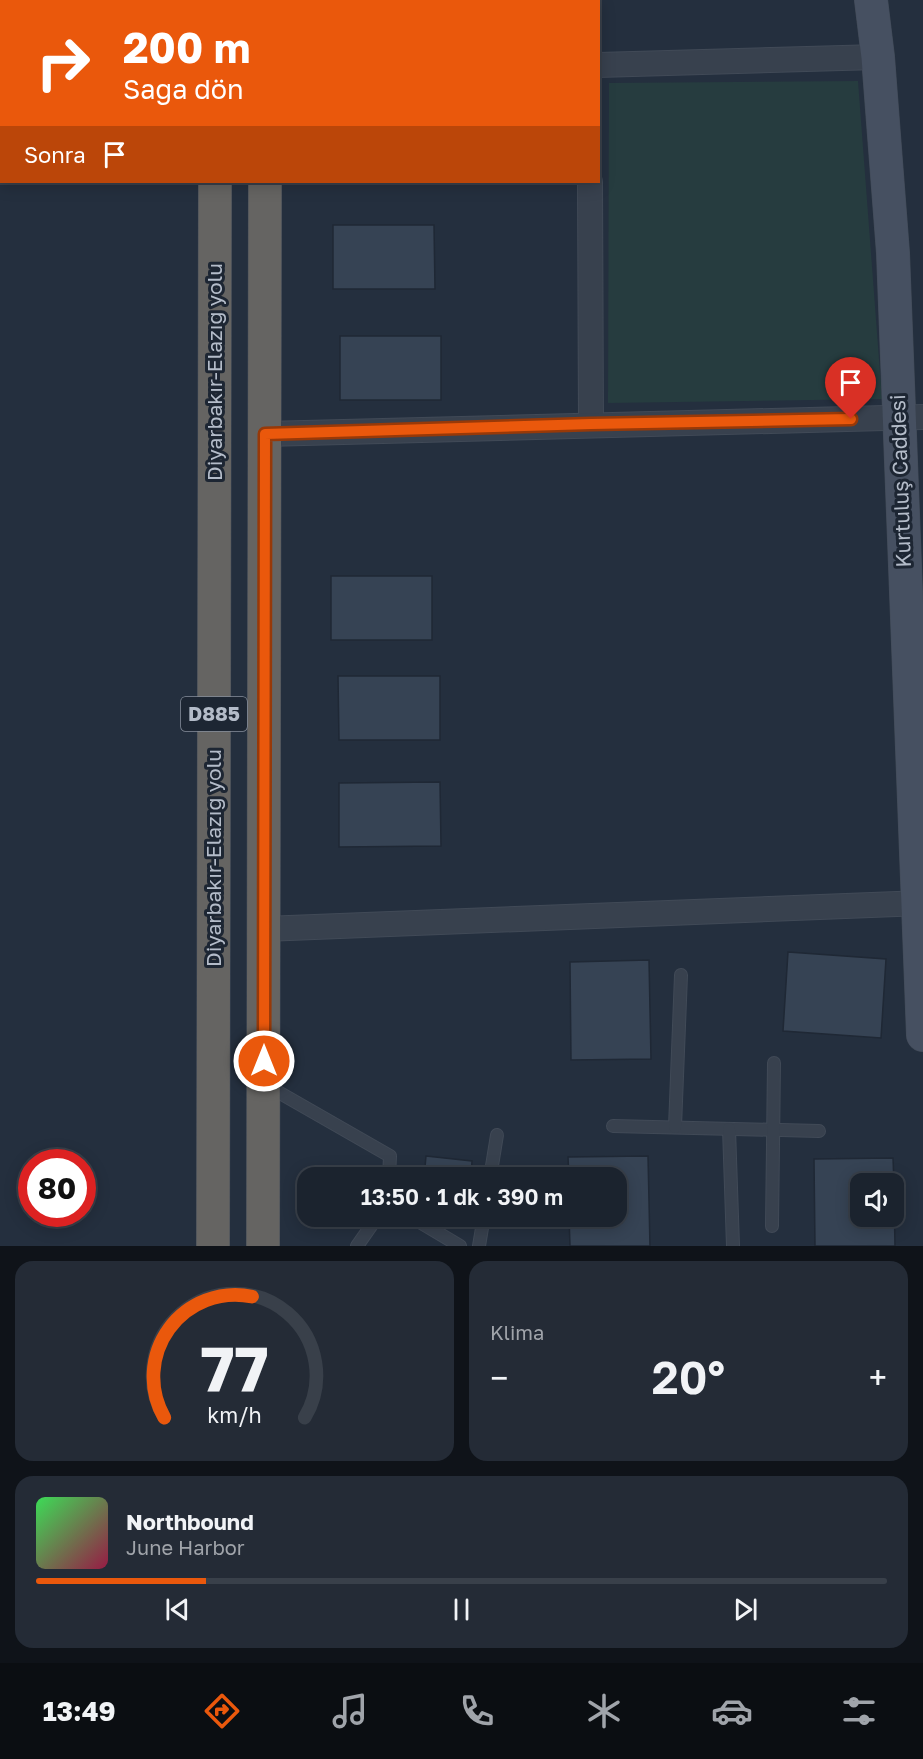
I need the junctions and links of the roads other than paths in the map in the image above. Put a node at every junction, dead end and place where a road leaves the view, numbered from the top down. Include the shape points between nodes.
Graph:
1 (871, 0) edge
2 (878, 57) junction
3 (600, 65) edge
4 (215, 183) edge
5 (265, 183) edge
6 (590, 183) edge
7 (911, 417) edge
8 (591, 424) junction
9 (265, 434) junction
10 (920, 903) edge
11 (264, 929) junction
12 (681, 975) dead end
13 (923, 1035) edge
14 (774, 1063) dead end
15 (264, 1083) junction
16 (613, 1126) dead end
17 (675, 1128) junction
18 (729, 1129) junction
19 (773, 1130) junction
20 (819, 1131) dead end
21 (497, 1135) dead end
22 (390, 1167) edge
23 (492, 1167) edge
24 (772, 1226) dead end
25 (370, 1227) edge
26 (428, 1227) edge
27 (482, 1227) edge
28 (213, 1246) edge
29 (263, 1246) edge
30 (357, 1246) edge
31 (460, 1246) edge
32 (479, 1246) edge
33 (732, 1246) edge

1 - 2 main road, Kurtuluş Caddesi
2 - 3 street
2 - 7 main road, Kurtuluş Caddesi
4 - 28 highway, Diyarbakır-Elazığ yolu / D885
5 - 9 highway, D885
6 - 8 street
7 - 8 street
7 - 10 main road, Kurtuluş Caddesi
8 - 9 street
9 - 11 highway, D885
10 - 11 street
10 - 13 main road, Kurtuluş Caddesi
11 - 15 highway, D885
12 - 17 lane
14 - 19 lane
15 - 22 lane via 390,1156
15 - 29 highway, D885
16 - 17 lane
17 - 18 lane
18 - 19 lane
18 - 33 lane
19 - 20 lane
19 - 24 lane
21 - 23 lane
25 - 30 lane
26 - 31 lane
27 - 32 lane

